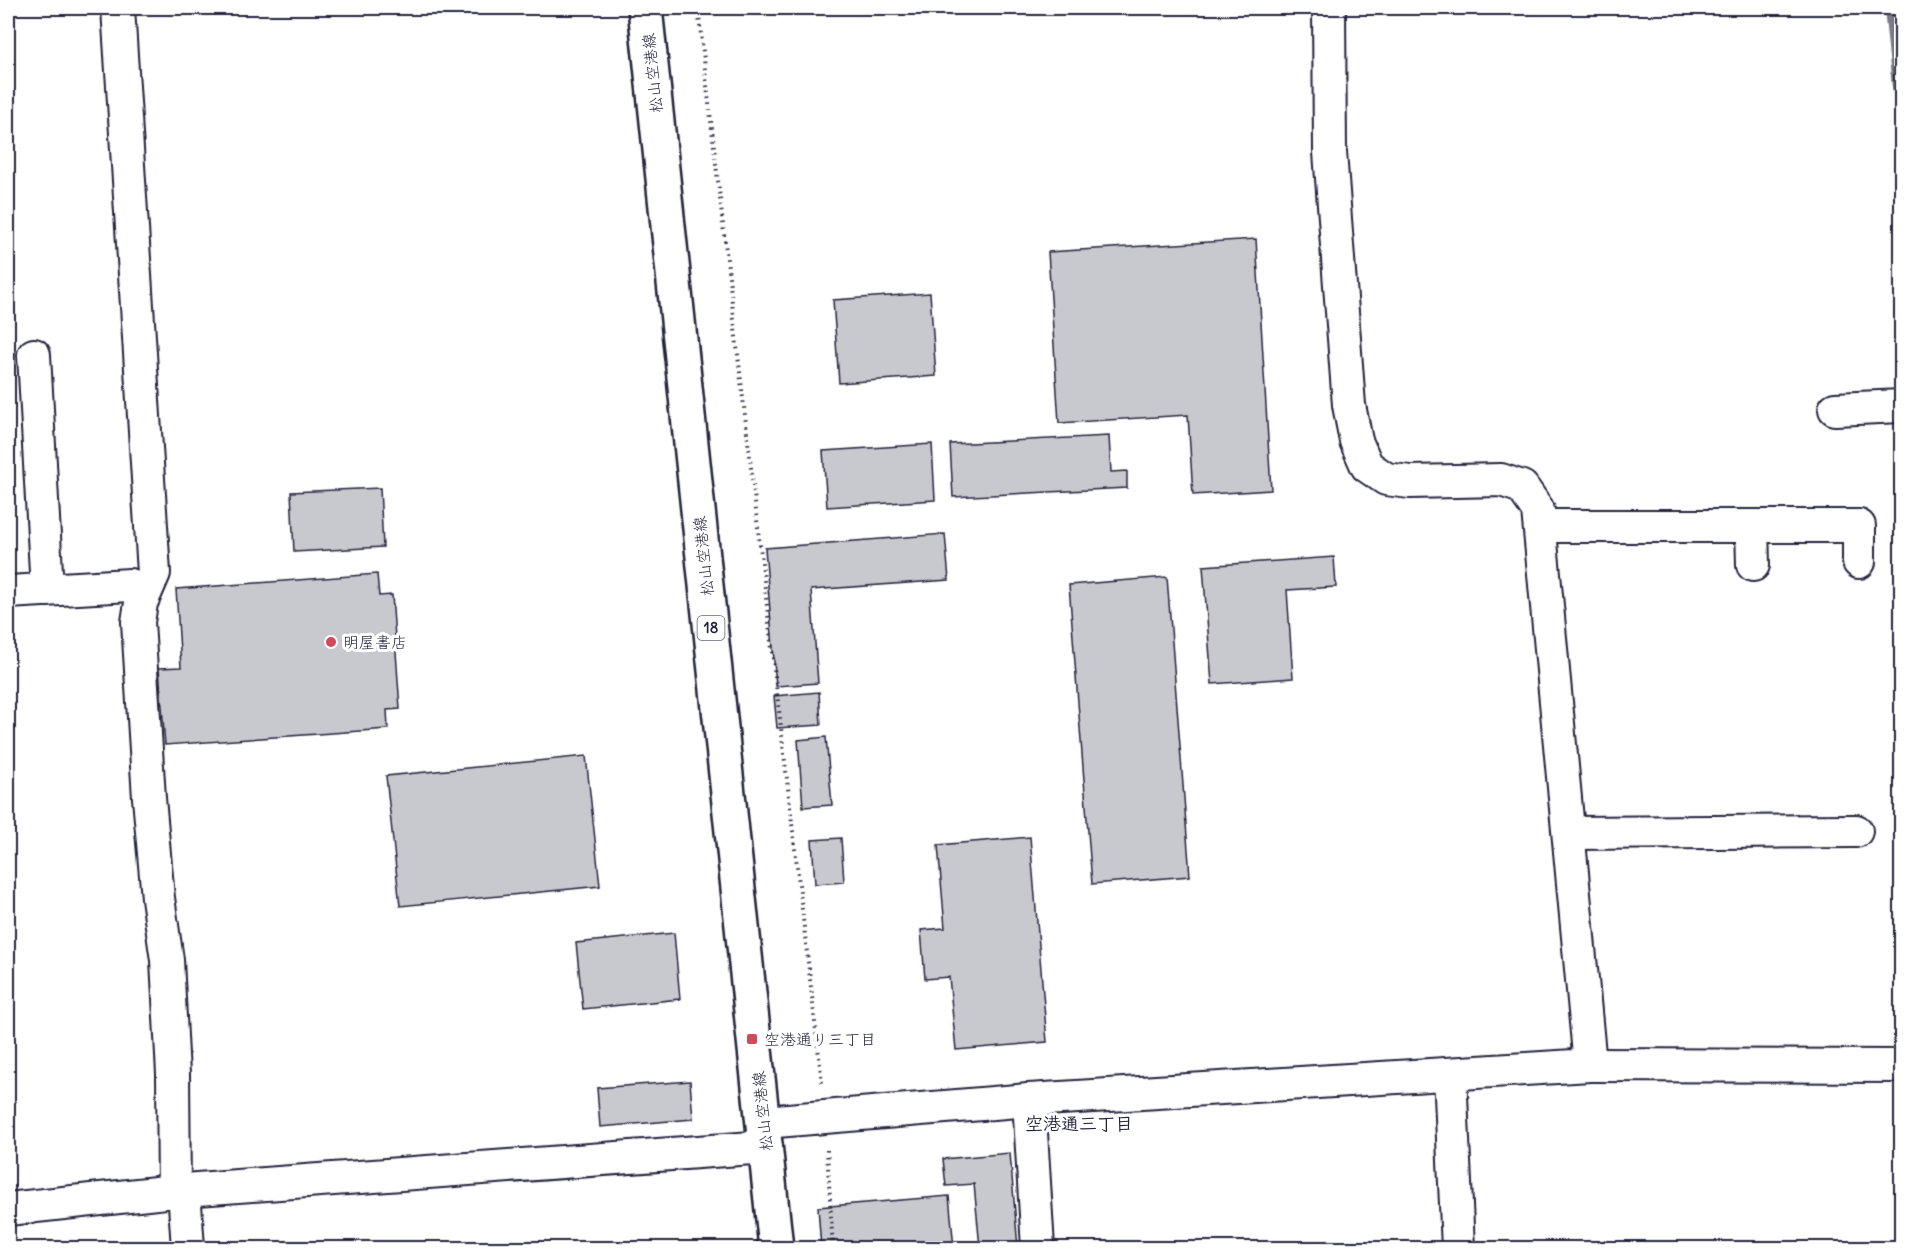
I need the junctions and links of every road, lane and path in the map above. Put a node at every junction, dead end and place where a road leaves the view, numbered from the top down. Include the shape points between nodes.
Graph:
1 (117, 8) edge
2 (645, 8) edge
3 (698, 8) edge
4 (1329, 8) edge
5 (34, 355) dead end
6 (1902, 406) edge
7 (1835, 409) dead end
8 (1540, 526) junction
9 (1752, 526) junction
10 (1859, 562) dead end
11 (1753, 565) dead end
12 (47, 590) junction
13 (146, 590) junction
14 (8, 592) edge
15 (1856, 831) dead end
16 (1569, 833) junction
17 (1590, 1065) junction
18 (1902, 1066) edge
19 (1450, 1074) junction
20 (1029, 1100) junction
21 (824, 1117) junction
22 (765, 1135) junction
23 (179, 1191) junction
24 (8, 1209) edge
25 (188, 1248) edge
26 (776, 1248) edge
27 (833, 1248) edge
28 (1038, 1248) edge
29 (1458, 1248) edge

1 - 13 street via 154,573
2 - 22 main road, 松山空港線 / 18
3 - 21 path
4 - 8 street via 1330,152 1348,405 1356,441 1367,466 1386,479 1501,480 1522,487 1538,510
5 - 12 street
6 - 7 street
8 - 9 street
8 - 16 street
9 - 10 street via 1859,526
9 - 11 street
12 - 13 street via 130,585
12 - 14 street
13 - 23 street via 138,622 149,798 167,960
15 - 16 street
16 - 17 street
17 - 18 street
17 - 19 street
19 - 20 street
19 - 29 street
20 - 21 street
20 - 28 street
21 - 22 street
21 - 27 path
22 - 23 street
22 - 26 main road, 松山空港線 / 18
23 - 24 street
23 - 25 street

